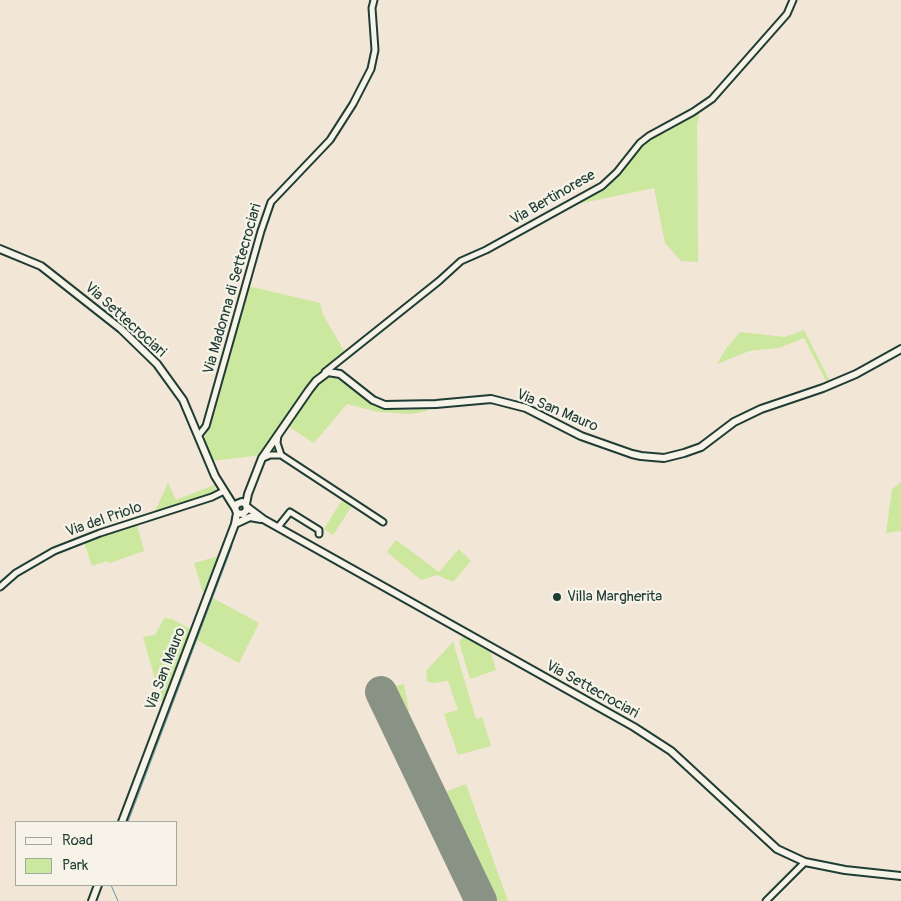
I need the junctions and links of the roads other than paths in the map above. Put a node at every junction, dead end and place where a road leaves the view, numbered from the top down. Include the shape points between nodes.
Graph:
1 (374, 0) edge
2 (793, 0) edge
3 (0, 249) edge
4 (901, 349) edge
5 (323, 374) junction
6 (199, 435) junction
7 (278, 435) junction
8 (270, 447) junction
9 (279, 453) junction
10 (262, 458) junction
11 (226, 493) junction
12 (242, 508) junction
13 (263, 519) junction
14 (383, 522) dead end
15 (235, 524) junction
16 (278, 528) junction
17 (319, 534) dead end
18 (0, 587) edge
19 (122, 821) edge
20 (805, 862) junction
21 (901, 876) edge
22 (98, 886) edge
23 (92, 901) edge
24 (766, 901) edge

1 - 6 street, Via Madonna di Settecrociari via 375,50 371,69 330,140 271,202 206,426
2 - 5 street, Via Bertinorese via 786,14 712,99 640,143 602,186 461,261
3 - 6 main road, Via Settecrociari via 41,266 121,329 157,364 183,400
4 - 5 main road, Via San Mauro via 856,374 734,422 701,448 664,458 632,454 581,436 526,408 504,402 491,399 385,405 373,400 340,374
5 - 7 main road, Via San Mauro
6 - 11 main road, Via Settecrociari via 215,476
7 - 8 main road, Via San Mauro
7 - 9 street
8 - 9 street
8 - 10 main road, Via San Mauro
9 - 10 street
9 - 14 street
10 - 12 main road, Via San Mauro
11 - 12 main road, Via Settecrociari
11 - 18 street, Via del Priolo via 54,551 16,573
12 - 13 main road, Via Settecrociari
12 - 15 main road, Via San Mauro
13 - 15 main road via 250,517
13 - 16 main road, Via Settecrociari
15 - 19 main road, Via San Mauro
16 - 17 street via 290,512 318,530
16 - 20 main road, Via Settecrociari via 641,732 671,752 777,849
20 - 21 main road, Via Settecrociari
20 - 24 street
22 - 23 main road

